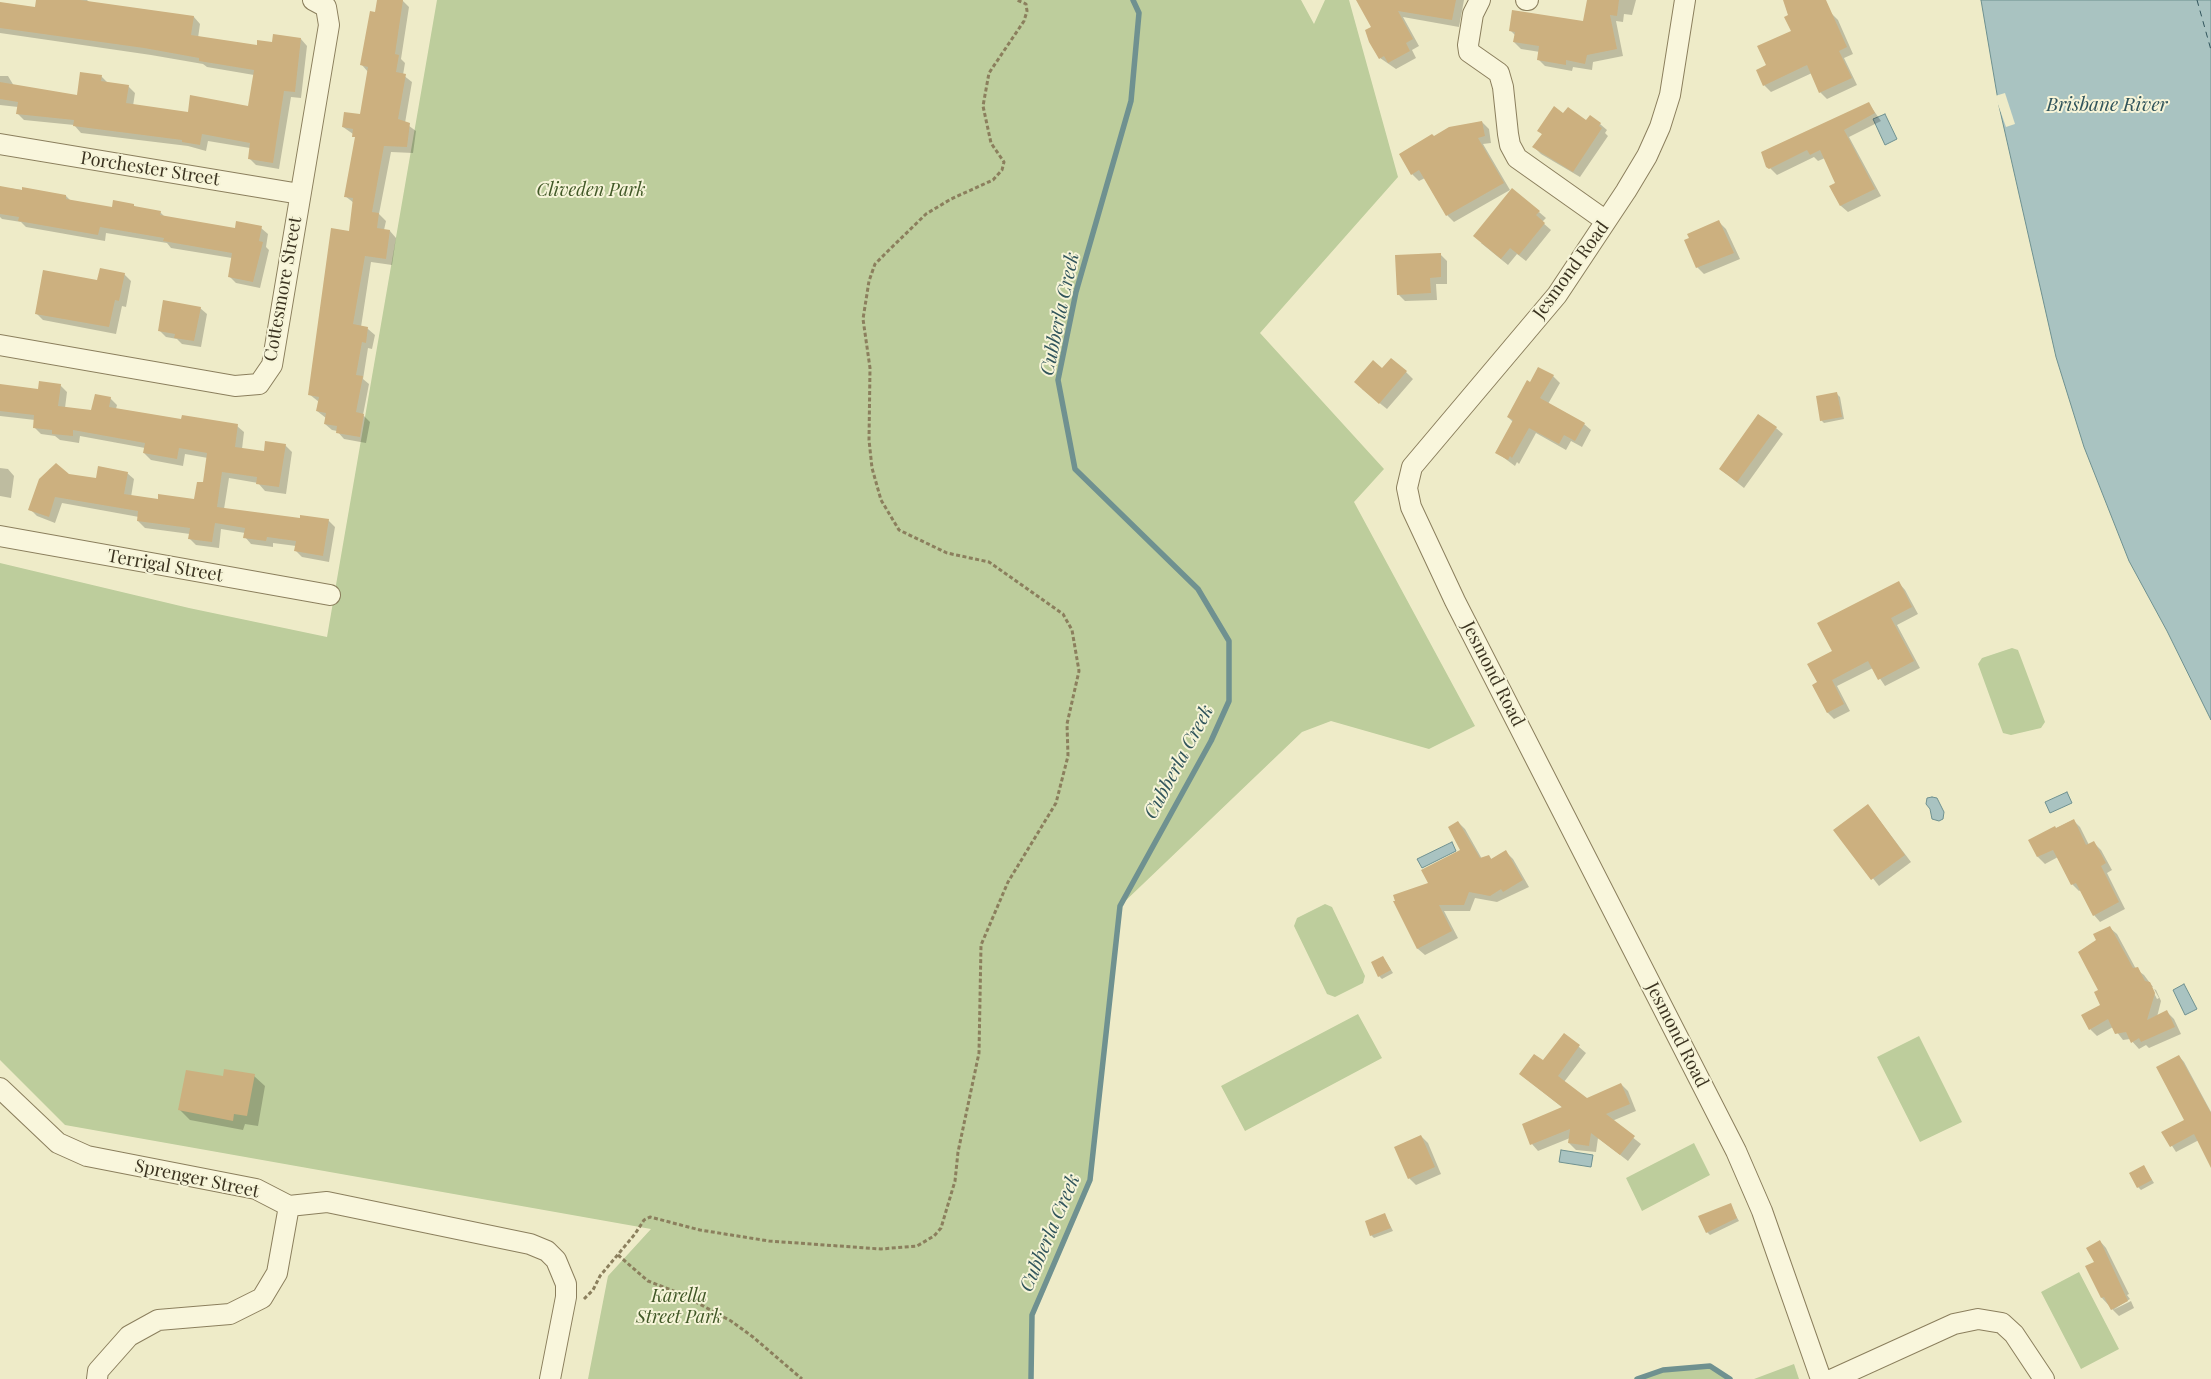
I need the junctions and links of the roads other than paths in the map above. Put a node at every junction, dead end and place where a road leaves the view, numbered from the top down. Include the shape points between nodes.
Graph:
1 (313, 0) edge
2 (1480, 0) edge
3 (1685, 0) edge
4 (0, 144) edge
5 (300, 194) junction
6 (1606, 221) junction
7 (0, 345) edge
8 (0, 536) edge
9 (330, 595) dead end
10 (0, 1088) edge
11 (289, 1206) junction
12 (97, 1379) edge
13 (550, 1379) edge
14 (1821, 1379) edge
15 (1833, 1379) edge
16 (2044, 1379) edge

1 - 5 street, Cottesmore Street via 326,6 329,25
2 - 6 street via 1473,14 1469,52 1499,73 1510,145 1517,158
3 - 6 street, Jesmond Road via 1670,95 1660,127 1647,156
4 - 5 street, Porchester Street
5 - 7 street, Cottesmore Street via 272,364 259,384 235,386
6 - 14 street, Jesmond Road via 1557,295 1412,467 1407,488 1412,508 1452,595 1736,1151 1762,1211
8 - 9 street, Terrigal Street
10 - 11 street, Sprenger Street via 58,1143 87,1156 256,1189
11 - 12 street via 278,1273 262,1298 230,1314 158,1320 128,1336 98,1371
11 - 13 street via 327,1202 530,1244 547,1251 556,1260 566,1284
15 - 16 street via 1954,1324 1978,1319 2002,1323 2014,1334

